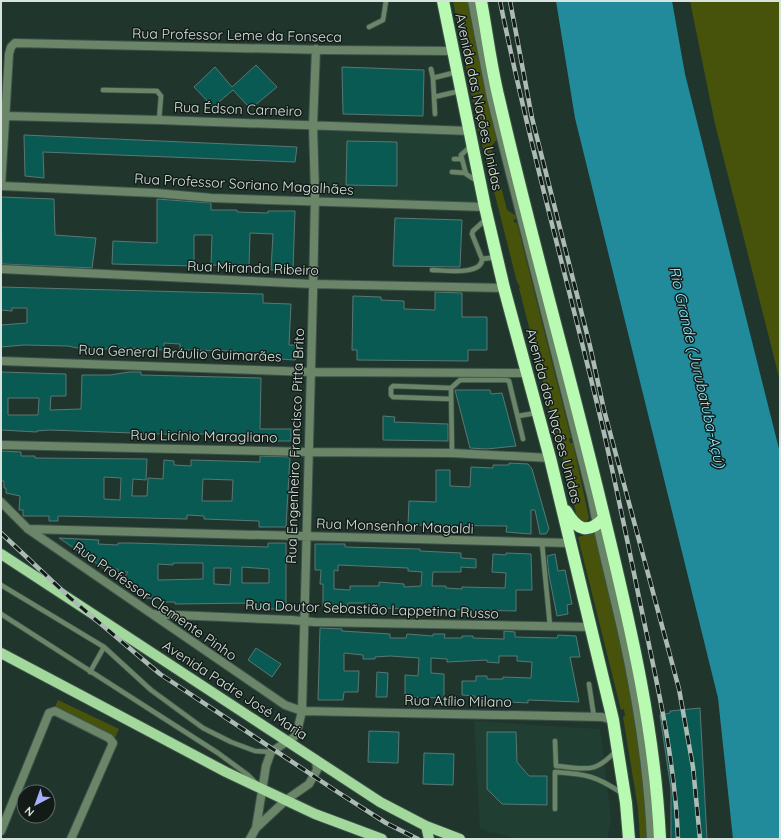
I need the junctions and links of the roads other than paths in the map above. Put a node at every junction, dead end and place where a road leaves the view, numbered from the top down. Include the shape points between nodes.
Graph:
1 (386, 1) edge
2 (472, 1) edge
3 (481, 1) edge
4 (445, 4) edge
5 (369, 27) dead end
6 (316, 49) junction
7 (452, 51) junction
8 (431, 69) dead end
9 (457, 72) junction
10 (433, 78) junction
11 (103, 90) dead end
12 (461, 90) junction
13 (434, 97) junction
14 (435, 114) dead end
15 (6, 116) junction
16 (159, 120) junction
17 (313, 125) junction
18 (470, 131) junction
19 (472, 145) junction
20 (454, 159) dead end
21 (462, 159) junction
22 (452, 172) dead end
23 (466, 173) junction
24 (480, 183) junction
25 (1, 186) edge
26 (314, 201) junction
27 (486, 212) junction
28 (497, 257) junction
29 (482, 259) junction
30 (1, 270) edge
31 (432, 270) dead end
32 (312, 284) junction
33 (504, 288) junction
34 (1, 361) edge
35 (310, 372) junction
36 (527, 373) junction
37 (451, 388) junction
38 (451, 399) junction
39 (538, 413) junction
40 (518, 416) junction
41 (523, 439) dead end
42 (1, 445) edge
43 (308, 452) junction
44 (452, 453) junction
45 (550, 458) junction
46 (1, 502) edge
47 (562, 505) junction
48 (600, 522) junction
49 (28, 529) junction
50 (305, 536) junction
51 (542, 543) junction
52 (570, 544) junction
53 (1, 554) edge
54 (1, 585) edge
55 (1, 614) edge
56 (152, 614) junction
57 (303, 622) junction
58 (550, 626) junction
59 (591, 627) junction
60 (104, 647) junction
61 (1, 653) edge
62 (90, 672) junction
63 (589, 684) dead end
64 (302, 711) junction
65 (594, 717) junction
66 (613, 720) junction
67 (289, 741) junction
68 (555, 741) dead end
69 (618, 749) junction
70 (271, 752) junction
71 (316, 759) junction
72 (556, 766) junction
73 (555, 772) junction
74 (263, 790) junction
75 (625, 796) junction
76 (286, 800) junction
77 (555, 809) dead end
78 (426, 826) junction
79 (256, 828) junction
80 (1, 832) edge
81 (71, 839) edge
82 (250, 839) edge
83 (382, 839) edge
84 (429, 839) edge
85 (460, 839) edge
86 (629, 839) edge
87 (651, 839) edge
88 (660, 839) edge

1 - 5 lane via 383,20
2 - 48 street via 491,98 592,499
3 - 48 highway, Avenida das Nações Unidas via 498,97
4 - 7 highway, Avenida das Nações Unidas
6 - 7 street, Rua Professor Leme da Fonseca
6 - 15 street, Rua Professor Leme da Fonseca via 15,43 9,54
6 - 17 street, Rua Engenheiro Francisco Pitta Brito
7 - 9 highway, Avenida das Nações Unidas
8 - 10 lane
9 - 10 lane
9 - 12 highway, Avenida das Nações Unidas
10 - 13 lane
11 - 16 lane via 158,91 161,96
12 - 13 lane
12 - 18 highway, Avenida das Nações Unidas
13 - 14 lane
15 - 16 street, Rua Édson Carneiro
15 - 25 street
16 - 17 street, Rua Édson Carneiro
17 - 18 street, Rua Édson Carneiro
17 - 26 street, Rua Engenheiro Francisco Pitta Brito
18 - 19 highway, Avenida das Nações Unidas
19 - 21 lane via 462,153
19 - 24 highway, Avenida das Nações Unidas
20 - 21 lane
21 - 23 lane
22 - 23 lane
23 - 24 lane
24 - 27 highway, Avenida das Nações Unidas
25 - 26 street, Rua Professor Soriano Magalhães
26 - 27 street, Rua Professor Soriano Magalhães
26 - 32 street, Rua Engenheiro Francisco Pitta Brito
27 - 28 highway, Avenida das Nações Unidas
27 - 29 lane via 472,234
28 - 29 lane
28 - 33 highway, Avenida das Nações Unidas
29 - 31 lane via 478,267 471,270
30 - 32 street, Rua Miranda Ribeiro
32 - 33 street, Rua Miranda Ribeiro
32 - 35 street, Rua Engenheiro Francisco Pitta Brito
33 - 36 highway, Avenida das Nações Unidas
34 - 35 street, Rua General Bráulio Guimarães
35 - 36 street, Rua General Bráulio Guimarães
35 - 43 street, Rua Engenheiro Francisco Pitta Brito
36 - 39 highway, Avenida das Nações Unidas
37 - 38 lane
37 - 38 lane via 390,388 393,397
37 - 40 lane via 460,380 506,380 510,385
38 - 44 lane
39 - 40 lane
39 - 45 highway, Avenida das Nações Unidas
40 - 41 lane
42 - 43 street, Rua Licínio Maragliano
43 - 44 street, Rua Licínio Maragliano
43 - 50 street, Rua Engenheiro Francisco Pitta Brito
44 - 45 street, Rua Licínio Maragliano
45 - 47 highway, Avenida das Nações Unidas
46 - 49 street, Rua Professor Clemente Pinho
47 - 48 highway via 572,522 580,528 589,529
47 - 52 highway, Avenida das Nações Unidas
48 - 87 street via 635,695
48 - 88 highway, Avenida das Nações Unidas via 644,694
49 - 50 street, Rua Monsenhor Magaldi
49 - 56 street, Rua Professor Clemente Pinho
50 - 51 street, Rua Monsenhor Magaldi
50 - 57 street, Rua Engenheiro Francisco Pitta Brito
51 - 52 street, Rua Monsenhor Magaldi
51 - 58 lane
52 - 59 highway, Avenida das Nações Unidas
53 - 67 main road, Avenida Padre José Maria
54 - 60 lane
55 - 62 lane
56 - 57 street, Rua Doutor Sebastião Lappetina Russo
56 - 64 street, Rua Professor Clemente Pinho via 285,705
57 - 58 street, Rua Doutor Sebastião Lappetina Russo
57 - 64 street, Rua Engenheiro Francisco Pitta Brito
58 - 59 street, Rua Doutor Sebastião Lappetina Russo
59 - 66 highway, Avenida das Nações Unidas
60 - 62 lane
60 - 70 lane via 151,690 203,728 255,751
61 - 74 main road
62 - 74 lane via 218,752
63 - 65 lane
64 - 65 street, Rua Atílio Milano
64 - 67 street, Rua Engenheiro Francisco Pitta Brito via 297,732
65 - 66 street, Rua Atílio Milano
66 - 69 highway, Avenida das Nações Unidas
67 - 70 street, Rua Engenheiro Francisco Pitta Brito
67 - 71 main road, Avenida Padre José Maria
68 - 72 lane
69 - 72 lane via 595,768
69 - 75 highway, Avenida das Nações Unidas
70 - 74 street via 266,766
71 - 76 street via 317,770 309,784
71 - 78 main road, Avenida Padre José Maria via 380,802
72 - 73 lane
73 - 75 lane via 595,777
73 - 77 lane
74 - 76 main road
74 - 79 street
75 - 86 highway, Avenida das Nações Unidas
76 - 79 street
76 - 83 main road
78 - 84 main road
78 - 85 main road, Avenida Padre José Maria
79 - 82 street
80 - 81 street via 49,713 55,711 109,738 113,743

